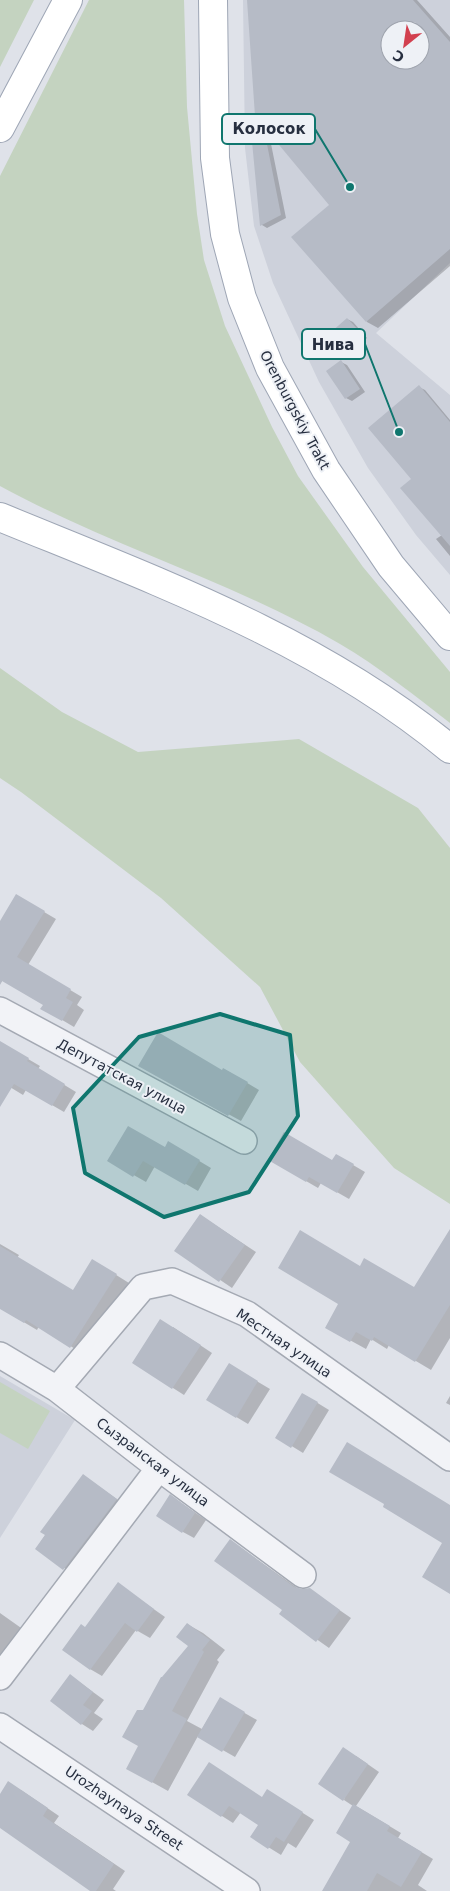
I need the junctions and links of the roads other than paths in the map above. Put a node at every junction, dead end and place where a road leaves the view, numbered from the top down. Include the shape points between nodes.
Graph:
1 (68, 0) edge
2 (213, 0) edge
3 (0, 128) edge
4 (0, 517) edge
5 (450, 636) edge
6 (450, 749) edge
7 (0, 1010) edge
8 (244, 1141) dead end
9 (0, 1355) edge
10 (57, 1389) junction
11 (450, 1458) edge
12 (159, 1468) junction
13 (303, 1574) dead end
14 (0, 1678) edge
15 (0, 1726) edge
16 (247, 1891) edge

1 - 3 main road
2 - 5 main road, Orenburgskiy Trakt via 215,158 225,234 242,298 270,368 326,470 391,566
4 - 6 main road via 207,602 320,659 418,722
7 - 8 street, Депутатская улица
9 - 10 street, Сызранская улица
10 - 11 street, Местная улица via 143,1287 172,1281 247,1314
10 - 12 street, Сызранская улица
12 - 13 street, Сызранская улица
12 - 14 street
15 - 16 street, Urozhaynaya Street

